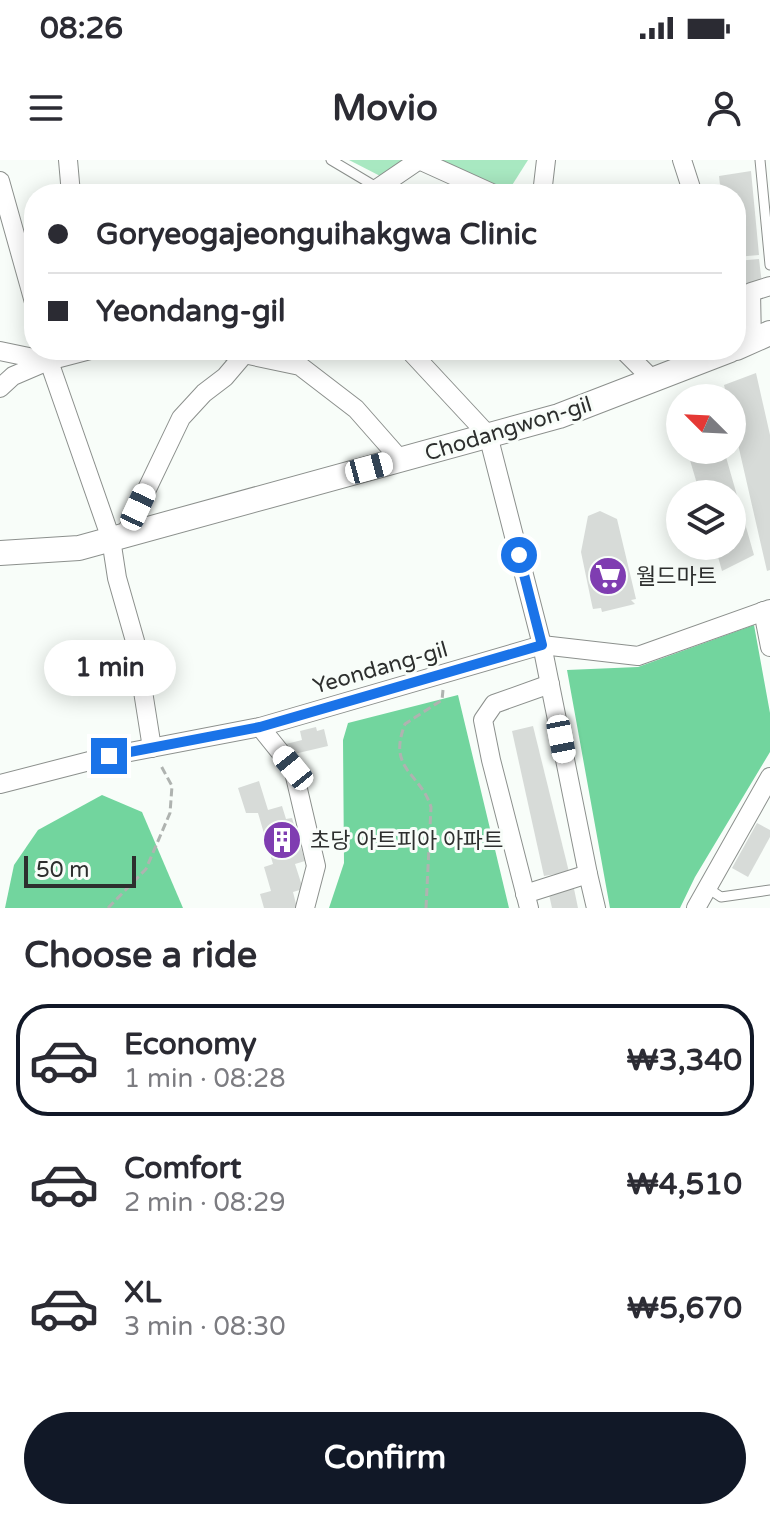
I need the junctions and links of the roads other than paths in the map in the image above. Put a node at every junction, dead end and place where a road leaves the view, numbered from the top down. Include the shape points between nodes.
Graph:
1 (68, 160) edge
2 (331, 160) edge
3 (419, 160) edge
4 (546, 160) edge
5 (682, 160) edge
6 (760, 160) edge
7 (0, 181) edge
8 (70, 184) edge
9 (367, 184) edge
10 (386, 184) edge
11 (472, 184) edge
12 (543, 184) edge
13 (690, 184) edge
14 (770, 265) edge
15 (24, 266) edge
16 (770, 286) edge
17 (746, 288) edge
18 (0, 351) edge
19 (24, 354) edge
20 (39, 360) edge
21 (48, 360) edge
22 (234, 360) edge
23 (276, 360) edge
24 (418, 360) edge
25 (633, 360) edge
26 (704, 360) edge
27 (653, 380) junction
28 (0, 388) edge
29 (488, 435) junction
30 (400, 459) junction
31 (118, 537) junction
32 (0, 553) edge
33 (766, 610) edge
34 (542, 645) junction
35 (770, 647) edge
36 (550, 684) junction
37 (260, 727) junction
38 (155, 748) junction
39 (770, 777) edge
40 (0, 784) edge
41 (588, 874) junction
42 (770, 890) edge
43 (714, 892) junction
44 (527, 901) edge
45 (305, 908) edge
46 (596, 908) edge
47 (696, 908) edge
48 (723, 908) edge

1 - 8 street
2 - 9 lane
3 - 10 street
3 - 11 street
4 - 12 street
5 - 13 street
6 - 14 lane
7 - 15 street
16 - 17 street
18 - 19 street
20 - 28 street
21 - 31 street
22 - 31 street via 225,377 181,418
23 - 30 street via 300,366 356,409
24 - 29 street
25 - 27 street
26 - 27 street, Chodangwon-gil
27 - 29 street, Chodangwon-gil via 559,416
29 - 30 street, Chodangwon-gil
29 - 34 street
30 - 31 street, Chodangwon-gil
31 - 32 street, Chodangwon-gil via 79,548
31 - 38 street via 117,578
33 - 34 street, Yeondang-gil via 638,656
33 - 35 street
34 - 36 street
34 - 37 street, Yeondang-gil
36 - 41 street
36 - 44 street via 494,704 483,720
37 - 38 street, Yeondang-gil
37 - 45 street via 293,768 316,866
38 - 40 street, Yeondang-gil
39 - 43 street
41 - 44 street
41 - 46 street
42 - 43 lane
43 - 47 street
43 - 48 lane

